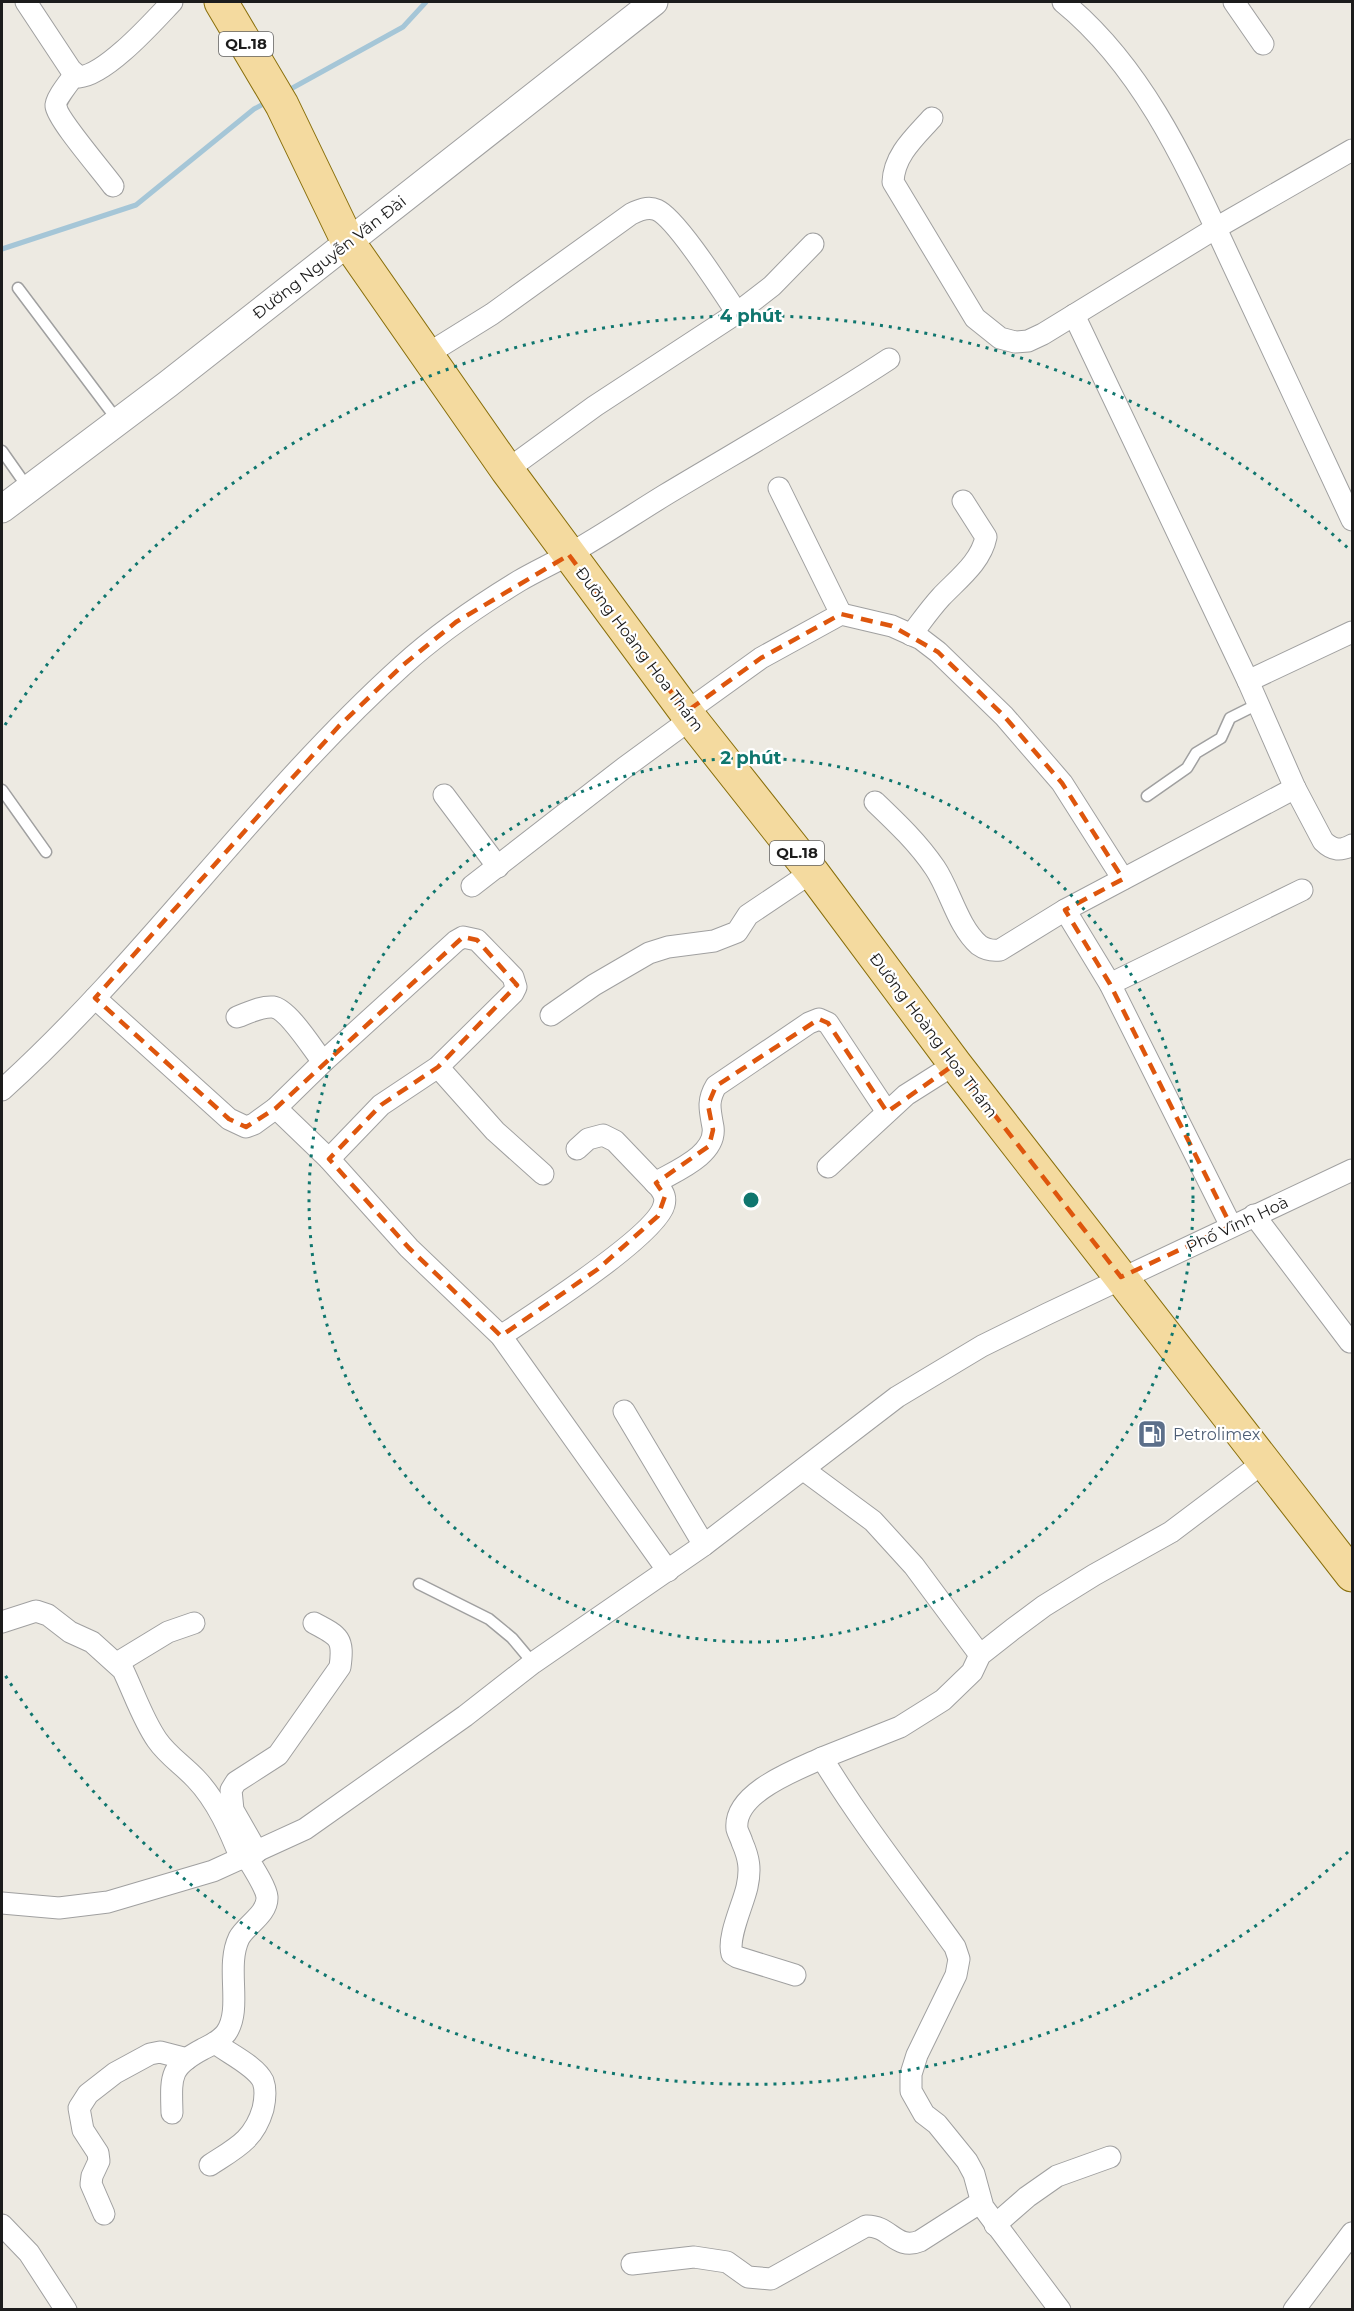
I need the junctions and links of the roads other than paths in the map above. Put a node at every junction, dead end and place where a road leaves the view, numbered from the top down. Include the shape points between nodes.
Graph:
1 (26, 2) edge
2 (172, 2) edge
3 (221, 2) edge
4 (654, 2) edge
5 (1063, 2) edge
6 (1233, 2) edge
7 (1263, 44) dead end
8 (75, 74) junction
9 (932, 118) dead end
10 (1353, 150) edge
11 (113, 186) dead end
12 (1216, 228) junction
13 (348, 242) junction
14 (813, 244) dead end
15 (18, 288) dead end
16 (737, 313) junction
17 (1074, 315) junction
18 (426, 355) junction
19 (889, 358) dead end
20 (118, 421) junction
21 (2, 451) edge
22 (507, 470) junction
23 (778, 488) dead end
24 (28, 489) junction
25 (963, 501) dead end
26 (2, 509) edge
27 (1353, 520) edge
28 (569, 555) junction
29 (841, 614) junction
30 (1353, 632) edge
31 (911, 635) junction
32 (1248, 681) junction
33 (1258, 704) junction
34 (689, 715) junction
35 (1295, 788) junction
36 (2, 790) edge
37 (444, 795) dead end
38 (1147, 796) dead end
39 (875, 802) dead end
40 (1353, 845) edge
41 (46, 852) dead end
42 (498, 867) junction
43 (812, 872) junction
44 (1123, 879) junction
45 (472, 886) dead end
46 (1302, 890) dead end
47 (1065, 910) junction
48 (1110, 984) junction
49 (95, 998) junction
50 (551, 1015) dead end
51 (237, 1017) dead end
52 (323, 1062) junction
53 (955, 1064) junction
54 (438, 1067) junction
55 (4, 1082) edge
56 (276, 1108) junction
57 (887, 1112) junction
58 (577, 1149) dead end
59 (329, 1159) junction
60 (828, 1167) dead end
61 (1353, 1170) edge
62 (543, 1174) dead end
63 (655, 1183) junction
64 (1254, 1215) junction
65 (1231, 1226) junction
66 (1121, 1277) junction
67 (501, 1336) junction
68 (1350, 1342) dead end
69 (624, 1411) dead end
70 (1264, 1462) junction
71 (804, 1470) junction
72 (704, 1545) junction
73 (668, 1571) junction
74 (1353, 1575) edge
75 (419, 1584) dead end
76 (2, 1622) edge
77 (194, 1623) dead end
78 (314, 1623) dead end
79 (980, 1655) junction
80 (117, 1663) junction
81 (533, 1663) junction
82 (822, 1758) junction
83 (248, 1856) junction
84 (2, 1903) edge
85 (795, 1975) dead end
86 (215, 2043) junction
87 (187, 2059) junction
88 (172, 2112) dead end
89 (1110, 2157) dead end
90 (210, 2165) dead end
91 (981, 2202) junction
92 (104, 2214) dead end
93 (2, 2225) edge
94 (995, 2225) junction
95 (1351, 2239) edge
96 (632, 2264) dead end
97 (66, 2310) edge
98 (1060, 2310) edge
99 (1294, 2310) edge

1 - 8 street
2 - 8 street via 131,44 95,73 79,77
3 - 13 main road, Đường Hoàng Hoa Thám / QL.18 via 276,96
4 - 13 street, Đường Nguyễn Văn Đài
5 - 12 street via 1098,32 1125,67 1192,176
6 - 7 street
8 - 11 street via 56,107
9 - 17 street via 900,156 893,182 975,318 1000,338 1015,342 1043,334
10 - 12 street
12 - 17 street
12 - 27 street
13 - 18 main road, Đường Hoàng Hoa Thám / QL.18
13 - 20 street, Đường Nguyễn Văn Đài
14 - 16 street via 772,286
15 - 20 lane
16 - 18 street via 668,218 645,208
16 - 22 street via 604,399
17 - 32 street
18 - 22 main road, Đường Hoàng Hoa Thám / QL.18
19 - 28 street
20 - 24 street, Đường Nguyễn Văn Đài
21 - 24 lane
22 - 28 main road, Đường Hoàng Hoa Thám / QL.18
23 - 29 street
24 - 26 street, Đường Nguyễn Văn Đài
25 - 31 street via 986,537 985,543 979,556
28 - 34 main road, Đường Hoàng Hoa Thám / QL.18
28 - 49 street via 456,622 403,665 339,726
29 - 31 street via 892,626
29 - 34 street via 761,658
30 - 32 street
31 - 44 street via 938,652 1005,716 1062,783
32 - 33 street
33 - 35 street
33 - 38 lane via 1230,718 1221,738 1196,753 1187,768
34 - 42 street
34 - 43 main road, Đường Hoàng Hoa Thám / QL.18
35 - 40 street via 1329,847 1338,850
35 - 44 street
36 - 41 lane
37 - 42 street
39 - 47 street via 909,834 936,869 969,934 979,945 990,951 1000,950
42 - 45 street
43 - 50 street via 748,915 737,932 714,942 649,953
43 - 53 main road, Đường Hoàng Hoa Thám / QL.18
44 - 47 street
46 - 48 street
47 - 48 street
48 - 65 street
49 - 55 street via 48,1048
49 - 56 street via 229,1119 246,1126
51 - 52 street via 273,1007 285,1011
52 - 54 street via 456,941 470,937 513,977 516,987
52 - 56 street
53 - 57 street
53 - 66 main road, Đường Hoàng Hoa Thám / QL.18
54 - 59 street via 381,1106
54 - 62 street via 495,1131
56 - 59 street
57 - 60 street
57 - 63 street via 828,1023 819,1019 716,1086 708,1105 713,1130 709,1146
58 - 63 street via 588,1139 603,1135 615,1141
59 - 67 street via 409,1248
61 - 64 street, Phố Vĩnh Hoà
63 - 67 street via 665,1196 658,1216 598,1269
64 - 65 street, Phố Vĩnh Hoà
64 - 68 street
65 - 66 street, Phố Vĩnh Hoà
66 - 70 main road, Đường Hoàng Hoa Thám / QL.18
66 - 71 street, Phố Vĩnh Hoà via 942,1369 897,1397
67 - 73 street
69 - 72 street
70 - 74 main road, Đường Hoàng Hoa Thám / QL.18
70 - 79 street via 1171,1532 1044,1606
71 - 72 street, Phố Vĩnh Hoà
71 - 79 street via 873,1521 914,1566
72 - 73 street, Phố Vĩnh Hoà
73 - 81 street, Phố Vĩnh Hoà
75 - 81 lane via 489,1619
76 - 80 street via 42,1612 92,1642
77 - 80 street via 168,1632
78 - 83 street via 339,1639 340,1667 278,1755 236,1782 231,1790 233,1810
79 - 82 street via 965,1680 920,1715
80 - 83 street via 155,1738 211,1798
81 - 83 street, Phố Vĩnh Hoà via 305,1829
82 - 85 street via 753,1793 737,1829 749,1859 750,1874 731,1940 732,1954
82 - 91 street via 856,1812 955,1947 959,1959 956,1975 917,2055 911,2091 924,2114 967,2161
83 - 84 street, Phố Vĩnh Hoà via 213,1871 108,1902 58,1908
83 - 86 street via 267,1895 266,1906 240,1938 234,1955 233,2014 226,2032
86 - 87 street
86 - 90 street via 248,2065 262,2080 266,2100 258,2125 244,2143
87 - 88 street via 177,2067
87 - 92 street via 160,2052 150,2054 115,2073 88,2094 79,2108 83,2130 98,2153 91,2184
89 - 94 street via 1057,2176
91 - 94 street
91 - 96 street via 911,2245 880,2228 866,2226 771,2279 748,2277 727,2262 694,2257
93 - 97 street via 29,2253
94 - 98 street
95 - 99 street

